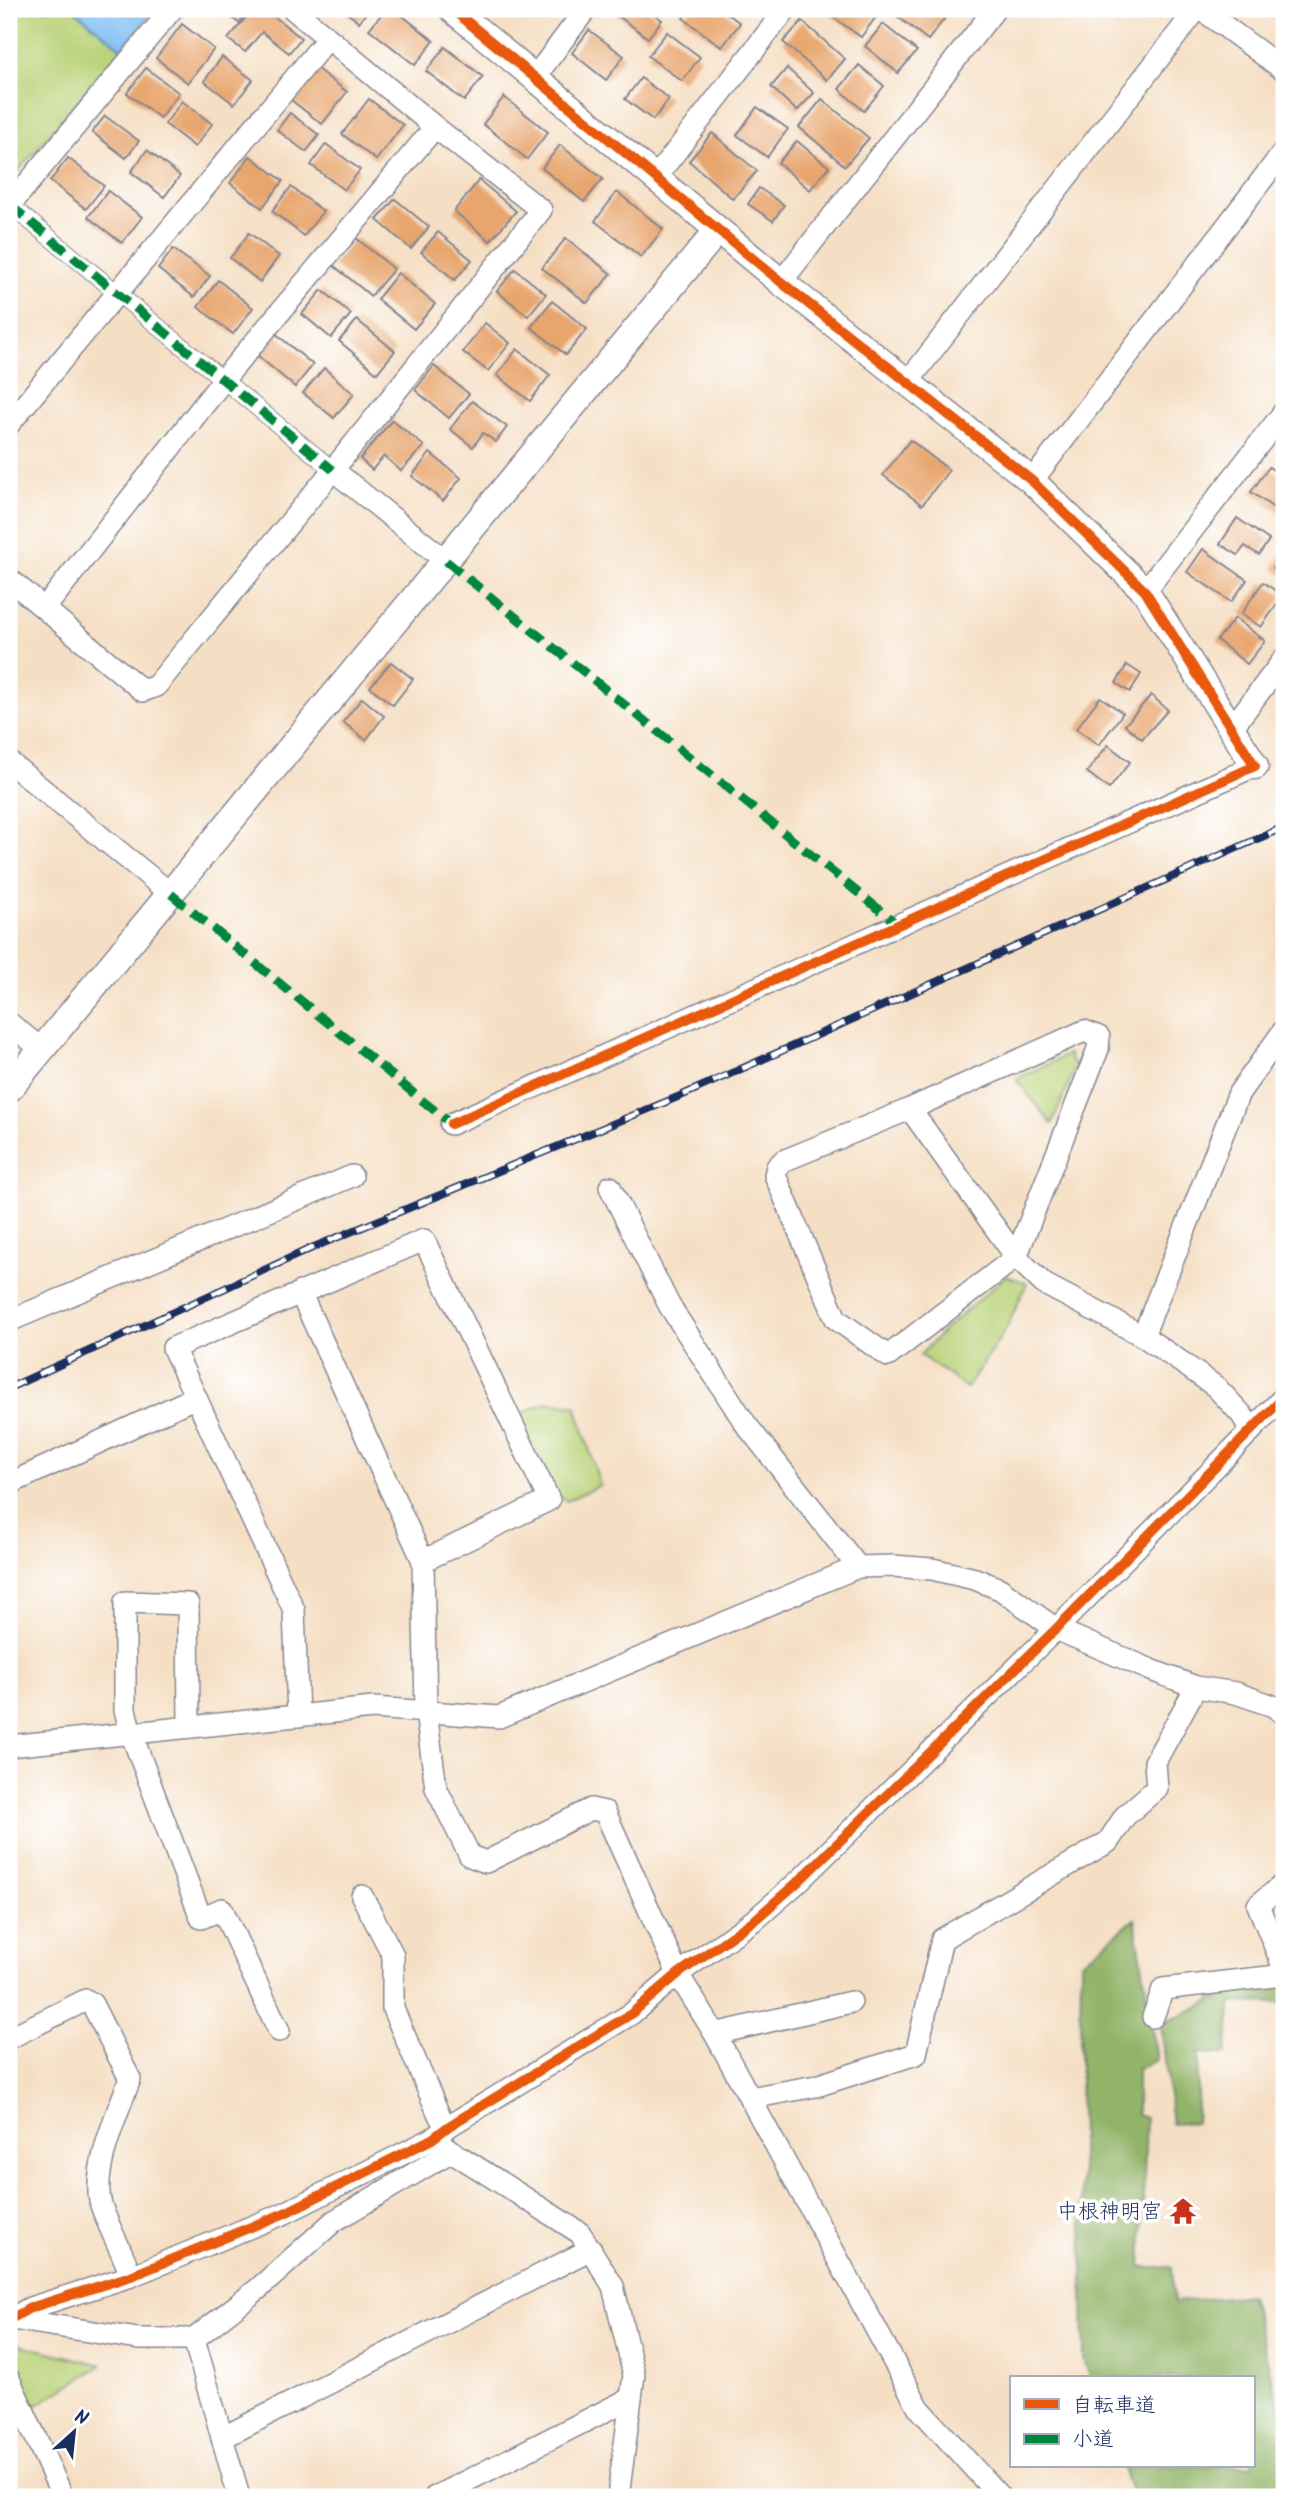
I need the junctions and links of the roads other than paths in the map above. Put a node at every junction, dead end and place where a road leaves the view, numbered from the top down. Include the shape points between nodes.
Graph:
1 (172, 9) edge
2 (293, 9) edge
3 (452, 9) edge
4 (586, 9) edge
5 (786, 9) edge
6 (995, 9) edge
7 (1199, 9) edge
8 (328, 38) junction
9 (1284, 70) edge
10 (535, 77) junction
11 (435, 127) junction
12 (1284, 151) edge
13 (656, 177) junction
14 (9, 205) edge
15 (718, 230) junction
16 (781, 282) junction
17 (117, 293) junction
18 (224, 379) junction
19 (907, 383) junction
20 (1284, 412) edge
21 (9, 424) edge
22 (333, 470) junction
23 (1032, 481) junction
24 (446, 561) junction
25 (9, 579) edge
26 (1145, 590) junction
27 (45, 608) junction
28 (1284, 660) edge
29 (1232, 728) junction
30 (9, 764) edge
31 (1255, 766) joint
32 (171, 894) junction
33 (9, 1023) edge
34 (1284, 1030) edge
35 (40, 1048) junction
36 (9, 1089) edge
37 (910, 1109) junction
38 (451, 1124) dead end
39 (352, 1176) dead end
40 (610, 1187) dead end
41 (1016, 1257) junction
42 (300, 1292) junction
43 (9, 1321) edge
44 (1143, 1336) junction
45 (196, 1397) junction
46 (1284, 1397) edge
47 (1251, 1431) junction
48 (9, 1484) edge
49 (423, 1561) junction
50 (858, 1567) junction
51 (1056, 1629) junction
52 (1196, 1687) junction
53 (1281, 1705) edge
54 (426, 1712) junction
55 (298, 1716) junction
56 (189, 1727) junction
57 (131, 1733) junction
58 (9, 1746) edge
59 (1284, 1884) edge
60 (362, 1896) dead end
61 (1284, 1969) edge
62 (678, 1974) junction
63 (1284, 1975) edge
64 (851, 2002) dead end
65 (1153, 2017) dead end
66 (279, 2031) dead end
67 (715, 2034) junction
68 (9, 2038) edge
69 (750, 2098) junction
70 (441, 2133) junction
71 (452, 2151) junction
72 (591, 2249) junction
73 (131, 2276) junction
74 (10, 2320) edge
75 (194, 2339) junction
76 (9, 2379) edge
77 (631, 2398) junction
78 (222, 2438) junction
79 (63, 2497) edge
80 (239, 2497) edge
81 (435, 2497) edge
82 (618, 2497) edge
83 (1000, 2497) edge

1 - 14 street
2 - 8 street
3 - 10 street
4 - 10 street
5 - 13 street
6 - 16 street
7 - 9 street
7 - 19 street
8 - 11 street
8 - 17 street
10 - 13 street
11 - 18 street
11 - 22 street via 541,210
12 - 23 street
13 - 15 street
14 - 17 street
15 - 16 street
15 - 24 street
16 - 19 street
17 - 18 street
17 - 21 street
18 - 22 street
18 - 27 street
19 - 23 street
20 - 26 street
22 - 24 street
22 - 27 street via 156,686 143,691
23 - 26 street
24 - 32 street
25 - 27 street
26 - 29 street
28 - 29 street
29 - 31 street
30 - 32 street
31 - 38 street
32 - 35 street
33 - 35 street
34 - 44 street via 1239,1093
35 - 36 street
37 - 41 street
37 - 41 street via 1084,1031 1099,1037
37 - 41 street via 777,1167 775,1175 836,1319 888,1356
39 - 43 street
40 - 50 street via 669,1306 738,1411
41 - 44 street via 1044,1284
42 - 45 street via 173,1348
42 - 49 street
42 - 49 street via 424,1240 549,1500
44 - 47 street via 1216,1387
45 - 48 street
45 - 55 street via 294,1611
46 - 47 street
47 - 51 street
49 - 54 street
50 - 51 street via 932,1569 975,1579 1000,1589
50 - 54 street via 499,1717
51 - 52 street
51 - 62 street via 799,1881 757,1918
52 - 53 street
52 - 69 street via 1155,1762 1157,1788 1125,1816 1108,1842 942,1939 916,2054 816,2086
54 - 55 street via 373,1708
54 - 62 street via 436,1788 470,1856 486,1862 592,1809 605,1812
55 - 56 street
56 - 57 street
56 - 57 street via 188,1604 125,1602 125,1710
57 - 58 street
57 - 66 street via 201,1918 222,1909
59 - 61 street via 1258,1905
60 - 70 street via 393,1955 393,2009 440,2117
62 - 67 street
62 - 70 street via 631,2014
63 - 65 street via 1163,1990
64 - 67 street
67 - 69 street
68 - 73 street via 86,2000 131,2079 106,2141 99,2193
69 - 83 street via 919,2408
70 - 71 street
70 - 73 street via 285,2213
71 - 72 street via 580,2232
71 - 75 street via 334,2221 258,2290
72 - 77 street via 613,2286 634,2375
72 - 78 street
73 - 74 street via 30,2308
74 - 75 street via 138,2339
75 - 78 street
76 - 79 street
77 - 81 street
77 - 82 street
78 - 80 street

